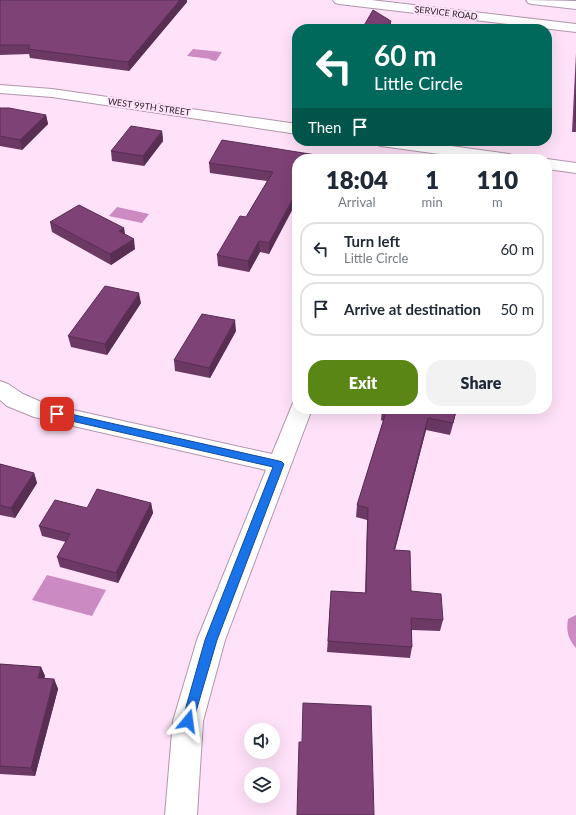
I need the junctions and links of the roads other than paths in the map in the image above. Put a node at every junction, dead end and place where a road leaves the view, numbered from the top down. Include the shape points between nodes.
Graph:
1 (339, 0) edge
2 (461, 0) edge
3 (532, 0) edge
4 (576, 5) edge
5 (453, 20) junction
6 (514, 24) edge
7 (552, 26) edge
8 (576, 28) edge
9 (0, 90) edge
10 (292, 128) edge
11 (403, 148) edge
12 (460, 154) edge
13 (552, 165) edge
14 (576, 168) edge
15 (0, 389) edge
16 (299, 414) edge
17 (279, 464) junction
18 (181, 815) edge

1 - 5 street, SERVICE ROAD
2 - 5 street
3 - 4 street
5 - 6 street, SERVICE ROAD
7 - 8 street, SERVICE ROAD
9 - 10 street, WEST 99TH STREET via 52,93
11 - 12 street
13 - 14 street
15 - 17 street via 15,400 42,411
16 - 17 street
17 - 18 street via 211,640 188,721

